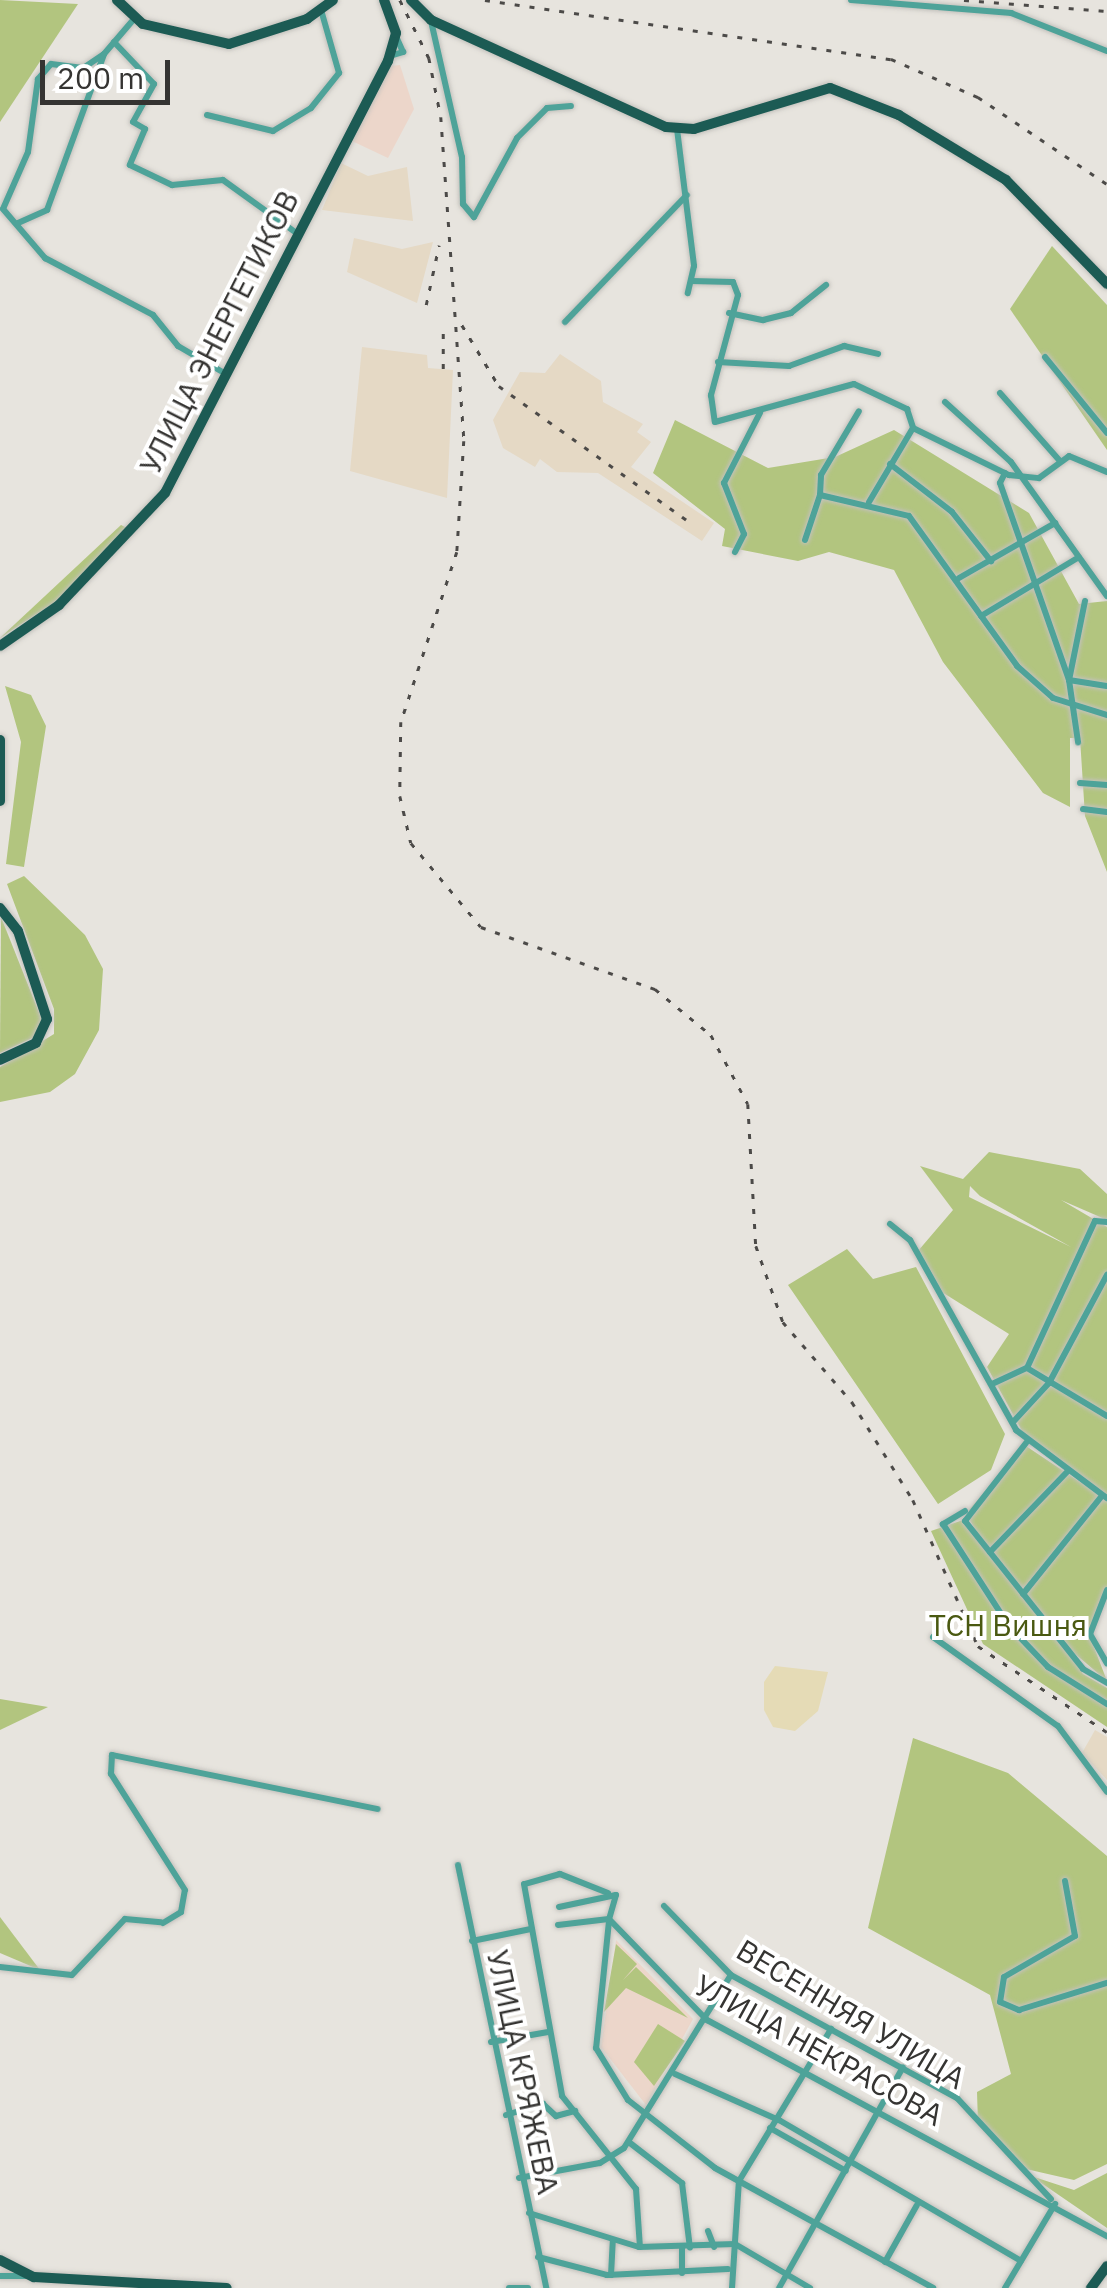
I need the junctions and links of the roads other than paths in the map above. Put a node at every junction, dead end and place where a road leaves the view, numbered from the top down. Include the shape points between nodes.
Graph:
1 (117, 0) edge
2 (333, 0) edge
3 (384, 0) edge
4 (411, 0) edge
5 (851, 0) edge
6 (321, 10) junction
7 (134, 19) junction
8 (431, 20) junction
9 (114, 42) junction
10 (1107, 51) edge
11 (104, 54) junction
12 (571, 106) dead end
13 (207, 115) dead end
14 (677, 129) junction
15 (687, 195) junction
16 (18, 224) junction
17 (298, 234) junction
18 (691, 281) junction
19 (1107, 284) edge
20 (826, 285) dead end
21 (688, 293) dead end
22 (728, 313) junction
23 (565, 322) dead end
24 (878, 354) dead end
25 (1044, 357) dead end
26 (718, 362) junction
27 (226, 374) junction
28 (1000, 393) dead end
29 (945, 402) dead end
30 (859, 411) dead end
31 (760, 413) junction
32 (911, 426) junction
33 (1107, 433) edge
34 (1060, 461) junction
35 (890, 464) junction
36 (1107, 472) edge
37 (1005, 473) junction
38 (1024, 480) junction
39 (820, 495) junction
40 (868, 502) junction
41 (1054, 523) junction
42 (805, 540) dead end
43 (1020, 545) junction
44 (735, 552) dead end
45 (1079, 557) junction
46 (991, 561) junction
47 (959, 578) junction
48 (1035, 588) junction
49 (1107, 596) edge
50 (1085, 601) dead end
51 (981, 616) junction
52 (0, 646) edge
53 (1069, 680) junction
54 (1107, 686) edge
55 (1075, 707) junction
56 (1107, 715) edge
57 (0, 740) edge
58 (1078, 742) dead end
59 (1080, 782) dead end
60 (1107, 785) edge
61 (0, 801) edge
62 (1083, 810) dead end
63 (1107, 812) edge
64 (2, 912) edge
65 (0, 1060) edge
66 (1107, 1222) edge
67 (890, 1224) dead end
68 (1107, 1275) edge
69 (1027, 1368) junction
70 (1049, 1383) junction
71 (992, 1384) junction
72 (1107, 1416) edge
73 (1014, 1422) junction
74 (1026, 1443) junction
75 (1067, 1472) junction
76 (1104, 1498) edge
77 (965, 1512) junction
78 (990, 1552) junction
79 (1107, 1590) edge
80 (1023, 1594) junction
81 (933, 1637) dead end
82 (1107, 1664) edge
83 (1107, 1683) edge
84 (1107, 1704) edge
85 (1107, 1792) edge
86 (378, 1809) dead end
87 (458, 1865) dead end
88 (1066, 1881) dead end
89 (608, 1893) junction
90 (664, 1906) dead end
91 (559, 1907) dead end
92 (609, 1920) junction
93 (558, 1925) dead end
94 (531, 1929) junction
95 (472, 1941) junction
96 (0, 1967) edge
97 (731, 1975) junction
98 (1107, 1983) edge
99 (707, 2020) junction
100 (831, 2028) junction
101 (548, 2032) junction
102 (491, 2042) junction
103 (903, 2068) junction
104 (803, 2072) junction
105 (674, 2074) junction
106 (576, 2112) junction
107 (877, 2112) junction
108 (506, 2115) junction
109 (648, 2119) junction
110 (770, 2124) junction
111 (630, 2142) junction
112 (614, 2156) junction
113 (850, 2168) junction
114 (519, 2178) junction
115 (739, 2181) junction
116 (918, 2204) junction
117 (1055, 2204) junction
118 (529, 2213) junction
119 (816, 2224) junction
120 (708, 2231) dead end
121 (1107, 2236) edge
122 (613, 2241) junction
123 (728, 2244) junction
124 (640, 2246) junction
125 (714, 2247) junction
126 (686, 2248) junction
127 (538, 2257) junction
128 (0, 2260) edge
129 (885, 2262) junction
130 (1021, 2262) junction
131 (1107, 2266) edge
132 (728, 2269) junction
133 (788, 2272) junction
134 (682, 2273) junction
135 (611, 2275) junction
136 (0, 2276) edge
137 (29, 2276) junction
138 (227, 2288) edge
139 (509, 2288) edge
140 (528, 2288) edge
141 (546, 2288) edge
142 (732, 2288) edge
143 (778, 2288) edge
144 (810, 2288) edge
145 (933, 2288) edge
146 (1004, 2288) edge
147 (1091, 2288) edge

1 - 7 main road
2 - 6 main road
3 - 17 main road, УЛИЦА ЭНЕРГЕТИКОВ via 393,46
4 - 8 main road
5 - 10 street via 1011,14
6 - 7 main road via 229,44
6 - 13 street via 338,72 311,108 273,131
7 - 9 street
8 - 12 street via 462,156 462,204 474,218 517,138 547,108
8 - 14 main road
9 - 11 street
9 - 17 street via 154,84 133,122 145,129 130,165 172,185 223,180
11 - 16 street via 47,210
11 - 16 street via 83,68 50,64 38,80 28,152 2,208
14 - 15 street
14 - 19 main road via 830,88 932,131 1006,180
15 - 18 street
15 - 23 street
16 - 27 street via 66,274 153,314 178,346
17 - 27 main road, УЛИЦА ЭНЕРГЕТИКОВ
18 - 21 street
18 - 22 street via 733,282
20 - 22 street via 792,313 763,320
22 - 26 street
24 - 26 street via 844,346 789,366
25 - 33 street
26 - 31 street via 715,422
27 - 52 main road, УЛИЦА ЭНЕРГЕТИКОВ via 165,493 60,605
28 - 34 street
29 - 38 street
30 - 39 street via 821,475
31 - 32 street via 854,384 907,409
31 - 44 street via 724,482 744,534
32 - 35 street
32 - 37 street
34 - 36 street via 1077,456
34 - 38 street via 1039,478
35 - 40 street
35 - 46 street via 952,512
37 - 38 street
37 - 43 street
38 - 41 street
39 - 40 street
39 - 42 street
40 - 47 street via 909,516
41 - 43 street
41 - 45 street
43 - 46 street
43 - 48 street
45 - 48 street
45 - 49 street
46 - 47 street
47 - 51 street
48 - 51 street
48 - 53 street
50 - 53 street
51 - 55 street via 1017,666
53 - 54 street
53 - 55 street
55 - 56 street
55 - 58 street
57 - 61 main road
59 - 60 street
62 - 63 street
64 - 65 main road via 47,1019 36,1043
66 - 69 street via 1096,1221
67 - 71 street via 910,1240
68 - 70 street
69 - 70 street
69 - 71 street
70 - 72 street
70 - 73 street
71 - 73 street
73 - 74 street
74 - 75 street
74 - 77 street
75 - 76 street
75 - 78 street
76 - 80 street
77 - 78 street
77 - 84 street via 943,1524 948,1537 1010,1626 1048,1667
78 - 80 street
79 - 82 street via 1090,1634
80 - 83 street via 1083,1670
81 - 85 street via 1058,1726
86 - 96 street via 112,1755 115,1782 185,1890 182,1912 162,1922 125,1919 72,1976
87 - 95 street, УЛИЦА КРЯЖЕВА
88 - 98 street via 1075,1936 1004,1977 1000,2002 1019,2010
89 - 91 street
89 - 92 street via 619,1900
89 - 94 street via 560,1874 525,1878
90 - 97 street, ВЕСЕННЯЯ УЛИЦА
92 - 93 street
92 - 99 street, УЛИЦА НЕКРАСОВА
92 - 109 street via 596,2048
94 - 95 street
94 - 101 street
95 - 102 street, УЛИЦА КРЯЖЕВА
97 - 99 street
97 - 100 street, ВЕСЕННЯЯ УЛИЦА
99 - 104 street, УЛИЦА НЕКРАСОВА
99 - 105 street
100 - 103 street, ВЕСЕННЯЯ УЛИЦА
100 - 104 street
101 - 102 street
101 - 106 street via 562,2096
102 - 108 street, УЛИЦА КРЯЖЕВА
103 - 107 street
103 - 117 street, ВЕСЕННЯЯ УЛИЦА via 957,2098
104 - 107 street, УЛИЦА НЕКРАСОВА
104 - 110 street
105 - 109 street
105 - 110 street
106 - 108 street via 556,2116 543,2104
106 - 112 street
107 - 113 street
107 - 117 street, УЛИЦА НЕКРАСОВА
108 - 114 street, УЛИЦА КРЯЖЕВА
109 - 111 street
109 - 115 street
110 - 113 street
110 - 113 street via 842,2174
110 - 115 street
111 - 112 street
111 - 126 street via 682,2183
112 - 114 street
112 - 124 street via 636,2190
113 - 116 street
113 - 119 street
114 - 118 street, УЛИЦА КРЯЖЕВА
115 - 119 street
115 - 123 street
116 - 129 street
116 - 130 street
117 - 121 street, УЛИЦА НЕКРАСОВА
117 - 130 street
118 - 122 street
118 - 127 street, УЛИЦА КРЯЖЕВА
119 - 129 street
119 - 133 street
120 - 125 street
122 - 124 street
122 - 135 street
123 - 125 street
123 - 132 street
123 - 133 street
124 - 126 street
125 - 126 street
126 - 134 street
127 - 135 street
127 - 141 street, УЛИЦА КРЯЖЕВА
128 - 137 main road
129 - 145 street
130 - 146 street
131 - 147 main road
132 - 134 street
132 - 142 street
133 - 143 street
133 - 144 street
134 - 135 street
136 - 137 street
137 - 138 main road
139 - 140 street

